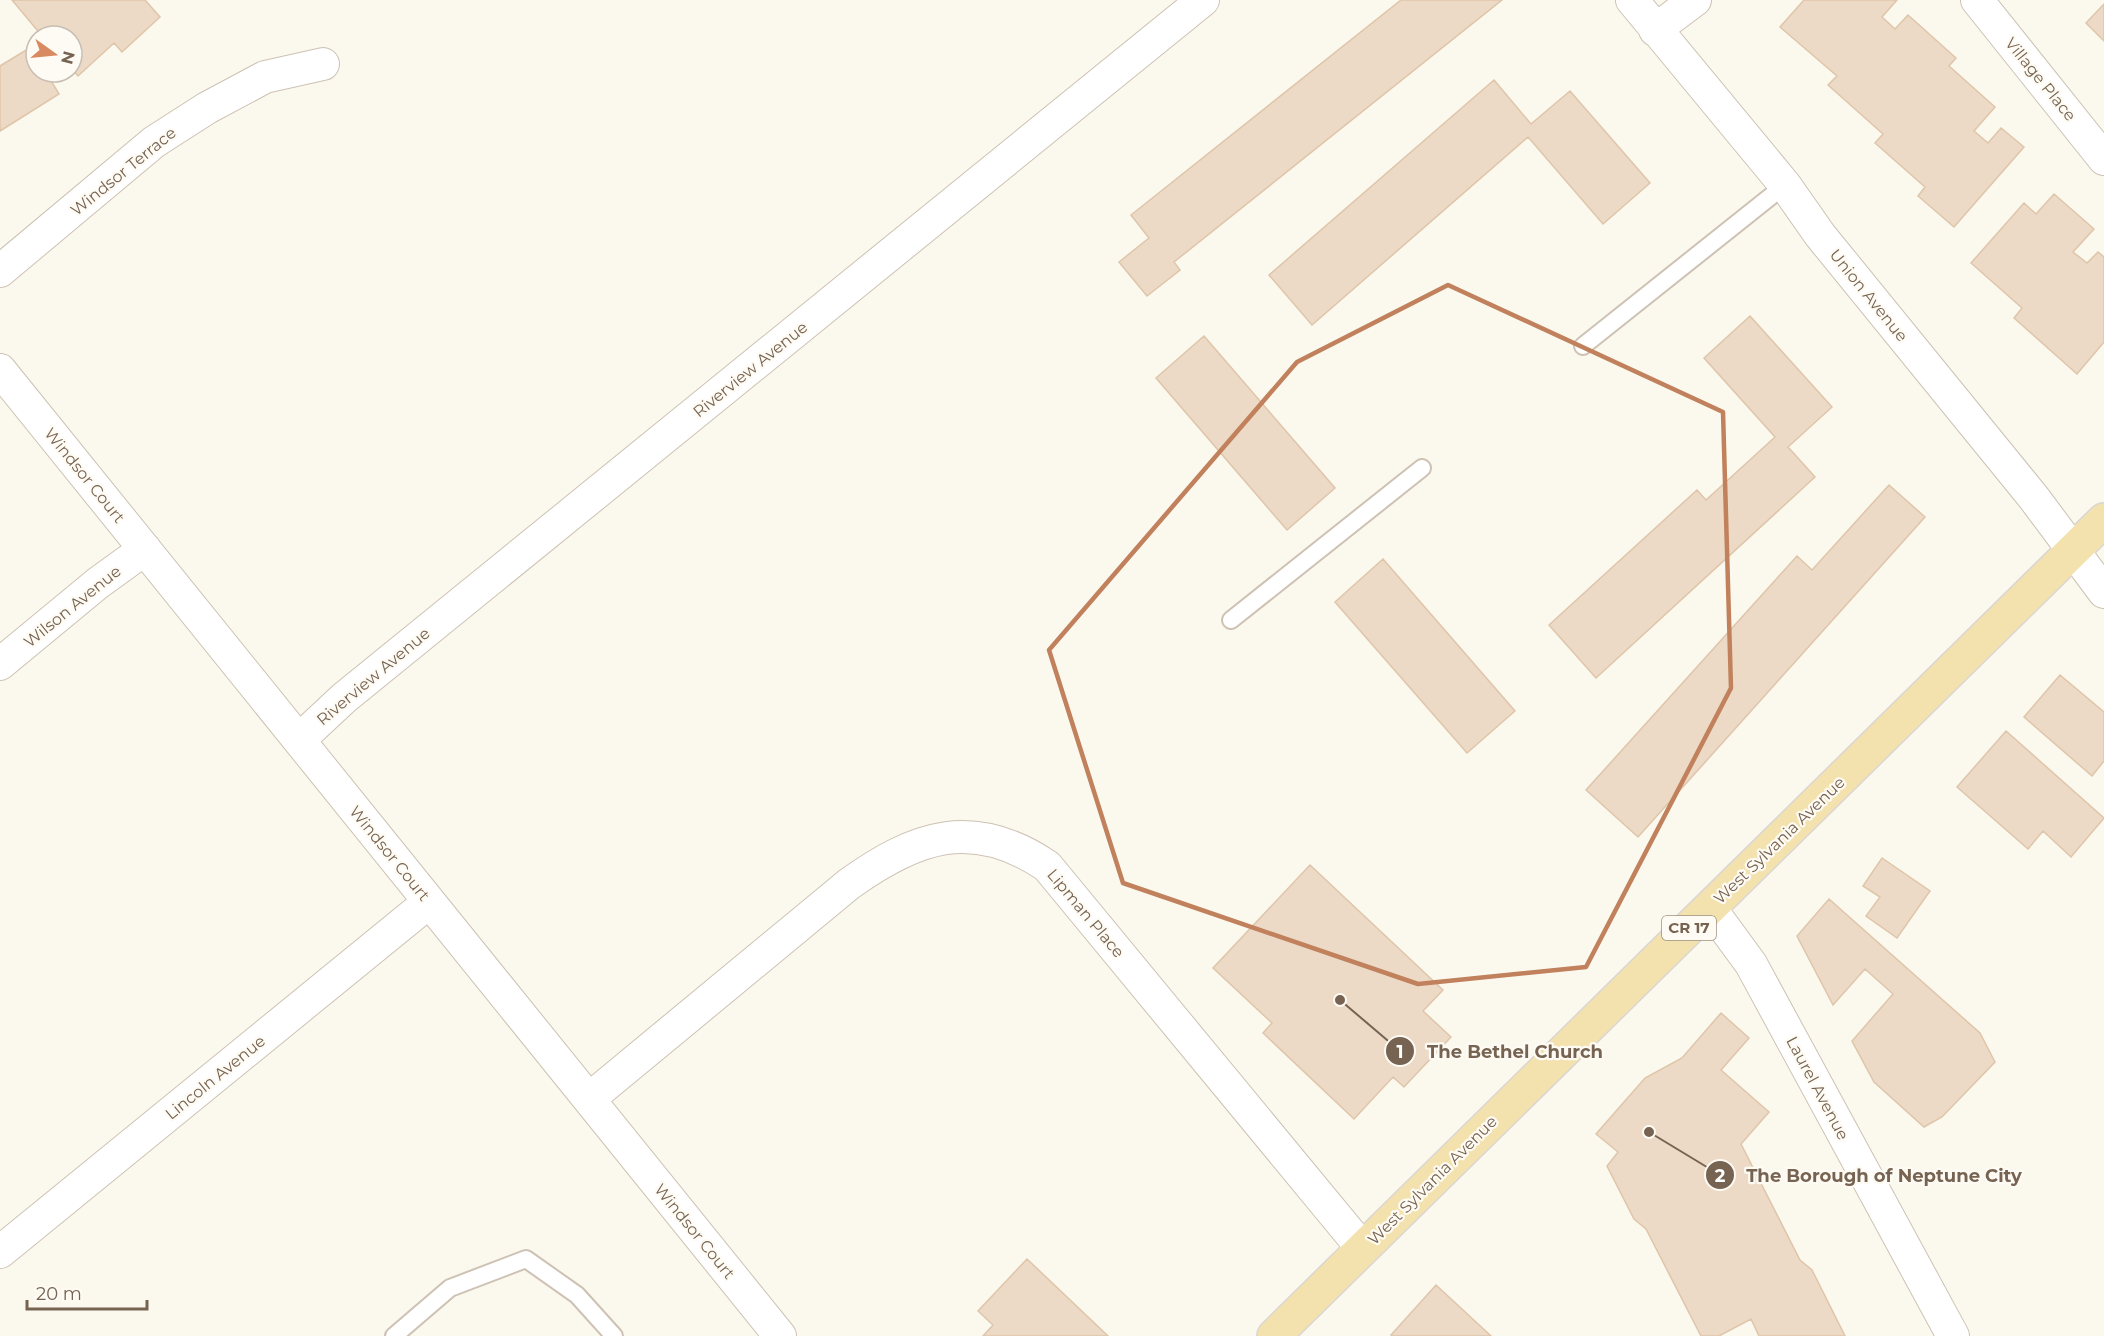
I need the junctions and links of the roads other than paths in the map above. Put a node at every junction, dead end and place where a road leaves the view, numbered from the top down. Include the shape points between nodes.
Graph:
1 (1203, 0) edge
2 (1632, 0) edge
3 (1695, 0) edge
4 (1977, 0) edge
5 (1655, 30) junction
6 (323, 64) dead end
7 (2104, 159) edge
8 (1785, 185) junction
9 (0, 271) edge
10 (1583, 346) dead end
11 (0, 370) edge
12 (1422, 468) dead end
13 (2104, 520) edge
14 (145, 549) junction
15 (2073, 552) junction
16 (2104, 592) edge
17 (1231, 620) dead end
18 (0, 664) edge
19 (299, 740) junction
20 (429, 902) junction
21 (1710, 908) junction
22 (589, 1099) junction
23 (1363, 1249) junction
24 (0, 1252) edge
25 (394, 1336) edge
26 (614, 1336) edge
27 (780, 1336) edge
28 (1274, 1336) edge
29 (1953, 1336) edge

1 - 19 street, Riverview Avenue via 344,698
2 - 5 street, Union Avenue
3 - 5 street
4 - 7 street, Village Place
5 - 8 street, Union Avenue
6 - 9 street, Windsor Terrace via 265,77 154,141
8 - 10 lane
8 - 15 street, Union Avenue via 1820,235 2034,498
11 - 14 street, Windsor Court
12 - 17 lane
13 - 15 main road, West Sylvania Avenue / CR 17
14 - 18 street, Wilson Avenue
14 - 19 street, Windsor Court
15 - 16 street, Union Avenue
15 - 21 main road, West Sylvania Avenue / CR 17
19 - 20 street, Windsor Court
20 - 22 street, Windsor Court
20 - 24 street, Lincoln Avenue
21 - 23 main road, West Sylvania Avenue / CR 17
21 - 29 street, Laurel Avenue via 1751,964
22 - 23 street, Lipman Place via 877,864 902,850 942,837 970,837 1014,847 1047,866
22 - 27 street, Windsor Court
23 - 28 main road, West Sylvania Avenue / CR 17
25 - 26 lane via 450,1288 526,1259 577,1295

